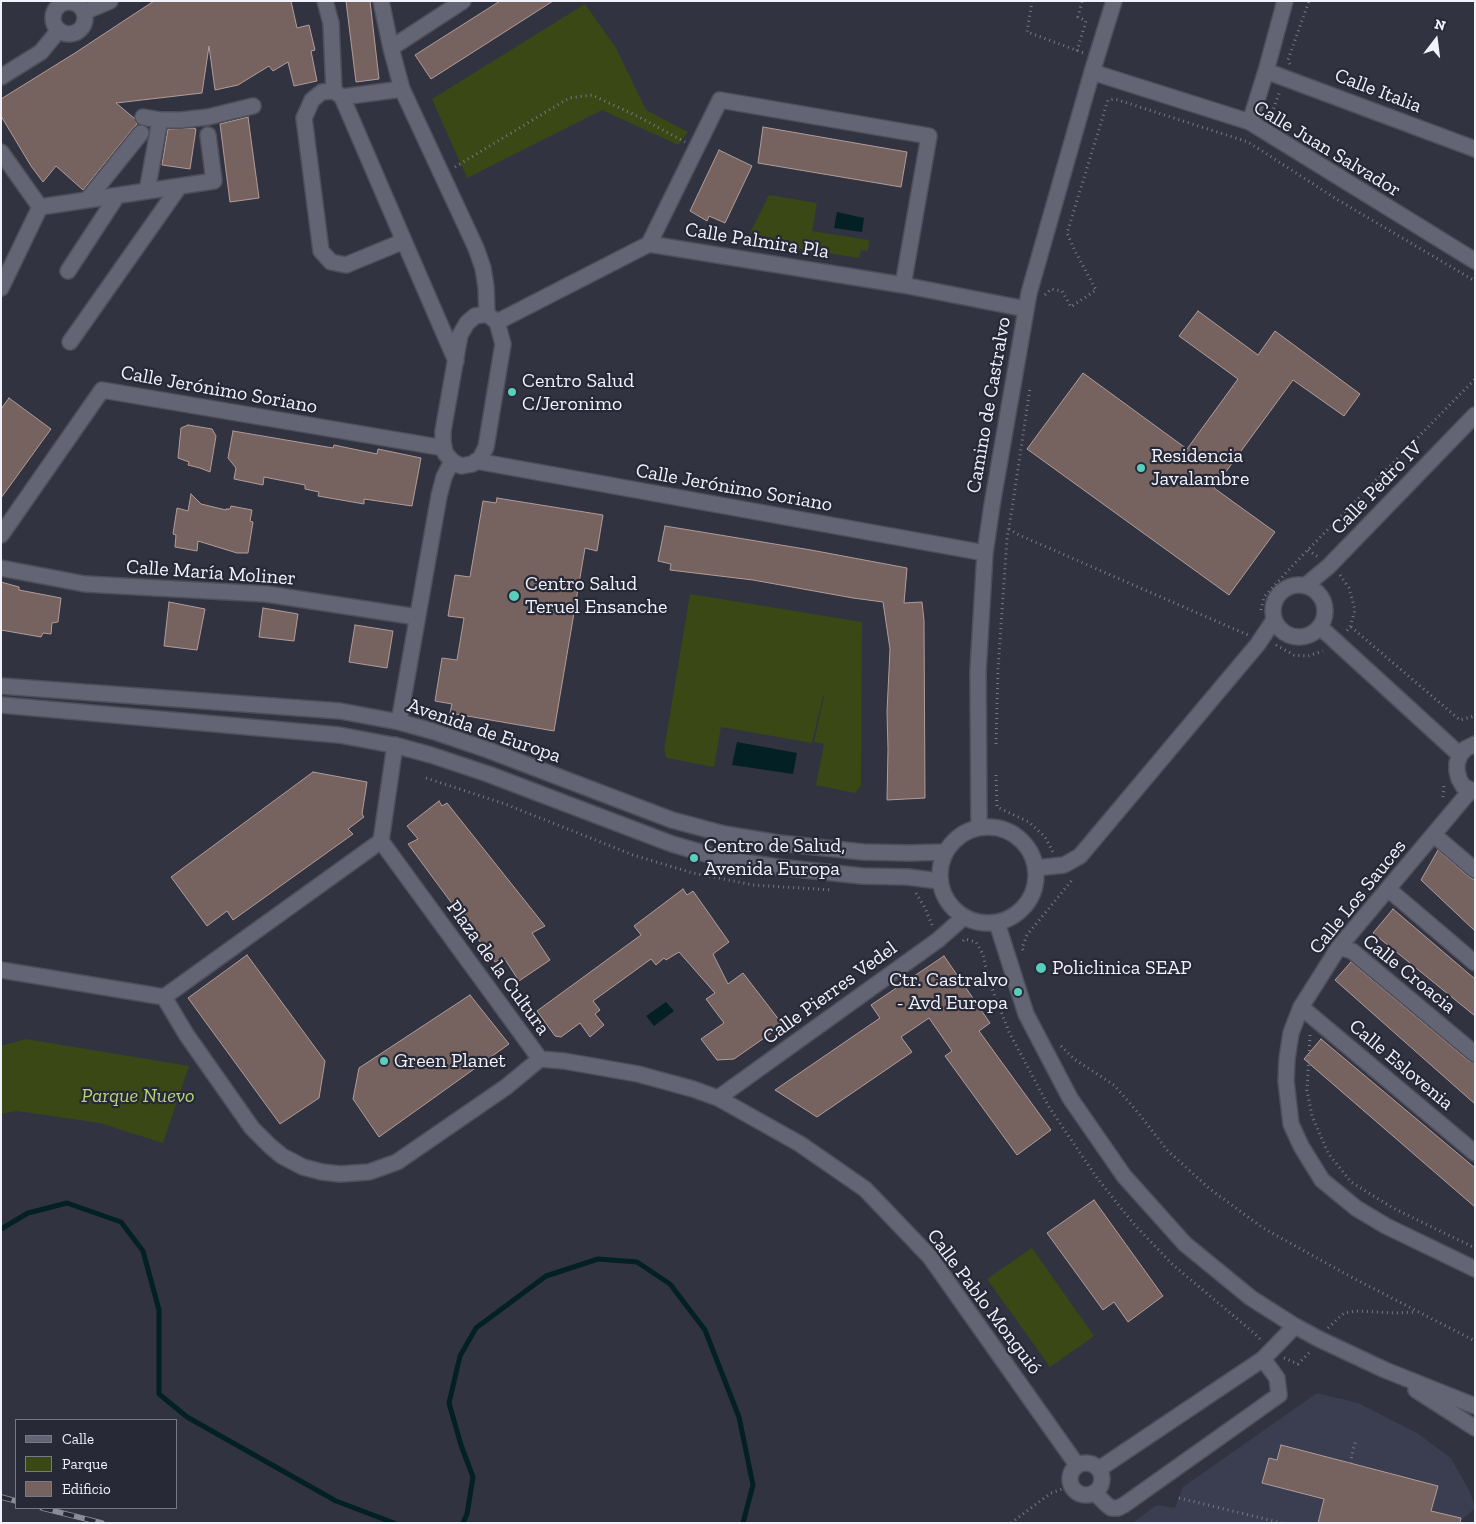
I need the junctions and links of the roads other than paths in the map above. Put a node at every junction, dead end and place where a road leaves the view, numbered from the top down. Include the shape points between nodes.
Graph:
1 (110, 1) edge
2 (325, 1) edge
3 (381, 1) edge
4 (464, 1) edge
5 (1114, 1) edge
6 (1284, 1) edge
7 (61, 2) edge
8 (84, 12) junction
9 (59, 30) junction
10 (391, 48) junction
11 (1094, 65) junction
12 (1266, 71) junction
13 (1, 77) edge
14 (402, 89) junction
15 (338, 94) junction
16 (253, 106) dead end
17 (160, 120) junction
18 (1250, 122) junction
19 (208, 135) dead end
20 (1475, 149) edge
21 (1, 152) edge
22 (179, 187) junction
23 (147, 191) junction
24 (117, 196) junction
25 (87, 200) junction
26 (40, 207) junction
27 (404, 241) junction
28 (649, 244) junction
29 (1475, 262) edge
30 (68, 271) dead end
31 (903, 285) junction
32 (1, 288) edge
33 (1026, 309) junction
34 (492, 318) junction
35 (70, 342) dead end
36 (456, 362) junction
37 (1475, 415) edge
38 (448, 455) junction
39 (476, 462) junction
40 (1, 535) edge
41 (985, 553) junction
42 (1, 568) edge
43 (1305, 586) junction
44 (417, 617) junction
45 (1267, 617) junction
46 (1320, 627) junction
47 (1, 686) edge
48 (1, 705) edge
49 (399, 722) junction
50 (1475, 744) edge
51 (395, 745) junction
52 (1460, 755) junction
53 (1472, 792) edge
54 (979, 828) junction
55 (1434, 834) junction
56 (381, 841) junction
57 (946, 852) junction
58 (1036, 868) junction
59 (1475, 870) edge
60 (939, 881) junction
61 (1388, 888) junction
62 (964, 917) junction
63 (997, 923) junction
64 (1339, 947) junction
65 (1475, 963) edge
66 (1, 970) edge
67 (164, 997) junction
68 (1301, 1007) junction
69 (1475, 1054) edge
70 (540, 1059) junction
71 (718, 1098) junction
72 (1475, 1153) edge
73 (1475, 1269) edge
74 (1295, 1326) junction
75 (1266, 1355) junction
76 (1385, 1370) junction
77 (1475, 1406) edge
78 (1475, 1428) edge
79 (1077, 1465) junction
80 (1099, 1469) junction
81 (1095, 1493) junction

1 - 8 street
2 - 15 street via 331,23
3 - 10 street
4 - 10 street
5 - 11 street, Camino de Castralvo
6 - 12 street
7 - 8 street via 73,2
7 - 9 street via 53,16
8 - 9 street via 84,22 78,31 69,34
9 - 13 street via 41,52
10 - 14 street
11 - 18 street, Calle Juan Salvador
11 - 33 street, Camino de Castralvo
12 - 18 street
12 - 20 street, Calle Italia
14 - 15 street
14 - 34 street via 483,268
15 - 27 street
15 - 27 street via 322,92 312,100 304,118 321,250 331,262 346,265
16 - 17 street via 208,117
17 - 23 street
17 - 25 street via 142,125
18 - 29 street, Calle Juan Salvador
19 - 22 street via 214,181
21 - 26 street
22 - 23 street
22 - 35 street
23 - 24 street
24 - 25 street
24 - 30 street
25 - 26 street
26 - 32 street
27 - 36 street
28 - 31 street, Calle Palmira Pla
28 - 31 street via 720,100 929,136
28 - 34 street
31 - 33 street, Calle Palmira Pla
33 - 41 street, Camino de Castralvo
34 - 36 street via 475,316 467,323 460,335
34 - 39 street via 501,334 502,344 486,447
36 - 38 street via 443,431
37 - 43 street, Calle Pedro IV via 1329,566
38 - 39 street, Calle Jerónimo Soriano via 461,466
38 - 40 street, Calle Jerónimo Soriano via 102,390
38 - 44 street
39 - 41 street, Calle Jerónimo Soriano
41 - 54 street, Camino de Castralvo via 978,671
42 - 44 street, Calle María Moliner via 85,584 266,594
43 - 45 street via 1297,585 1282,591
43 - 46 street via 1313,589 1324,603 1324,619
44 - 49 street
45 - 46 street via 1284,633 1299,638
45 - 58 street via 1080,856 1064,865
46 - 52 street
47 - 49 street, Avenida de Europa via 340,711
48 - 51 street, Avenida de Europa via 339,735
49 - 57 street, Avenida de Europa via 488,750 672,820 724,834 862,852
50 - 52 street
51 - 56 street
51 - 60 street, Avenida de Europa via 488,774 672,844 724,858 778,868
52 - 53 street via 1456,771 1463,786
53 - 55 street, Calle Los Sauces
54 - 57 street via 954,840
54 - 58 street via 994,827 1010,832 1022,841
55 - 59 street
55 - 61 street, Calle Los Sauces
56 - 67 street
56 - 70 street, Plaza de la Cultura
57 - 60 street via 940,865
58 - 63 street via 1036,883 1023,909
60 - 62 street via 952,908
61 - 64 street, Calle Los Sauces
61 - 65 street
62 - 63 street via 980,923
62 - 71 street, Calle Pierres Vedel via 938,940
63 - 74 street via 1026,1014 1070,1098 1124,1176 1185,1244 1252,1298
64 - 68 street, Calle Los Sauces
64 - 69 street, Calle Croacia via 1352,950
66 - 67 street
67 - 70 street, Plaza de la Cultura via 252,1128 282,1156 322,1172 369,1172 397,1162 506,1087
68 - 72 street, Calle Eslovenia
68 - 73 street, Calle Los Sauces via 1291,1033 1286,1081 1292,1124 1322,1180 1356,1208 1386,1226
70 - 71 street, Calle Pablo Monguió via 638,1074
71 - 79 street, Calle Pablo Monguió via 800,1144 865,1189 930,1257
74 - 75 street
74 - 76 street
75 - 80 street
75 - 81 street via 1279,1395 1124,1505 1112,1508
76 - 77 street
76 - 78 street
79 - 80 street via 1091,1463
79 - 81 street via 1070,1474 1071,1486 1084,1496
80 - 81 street via 1102,1484

